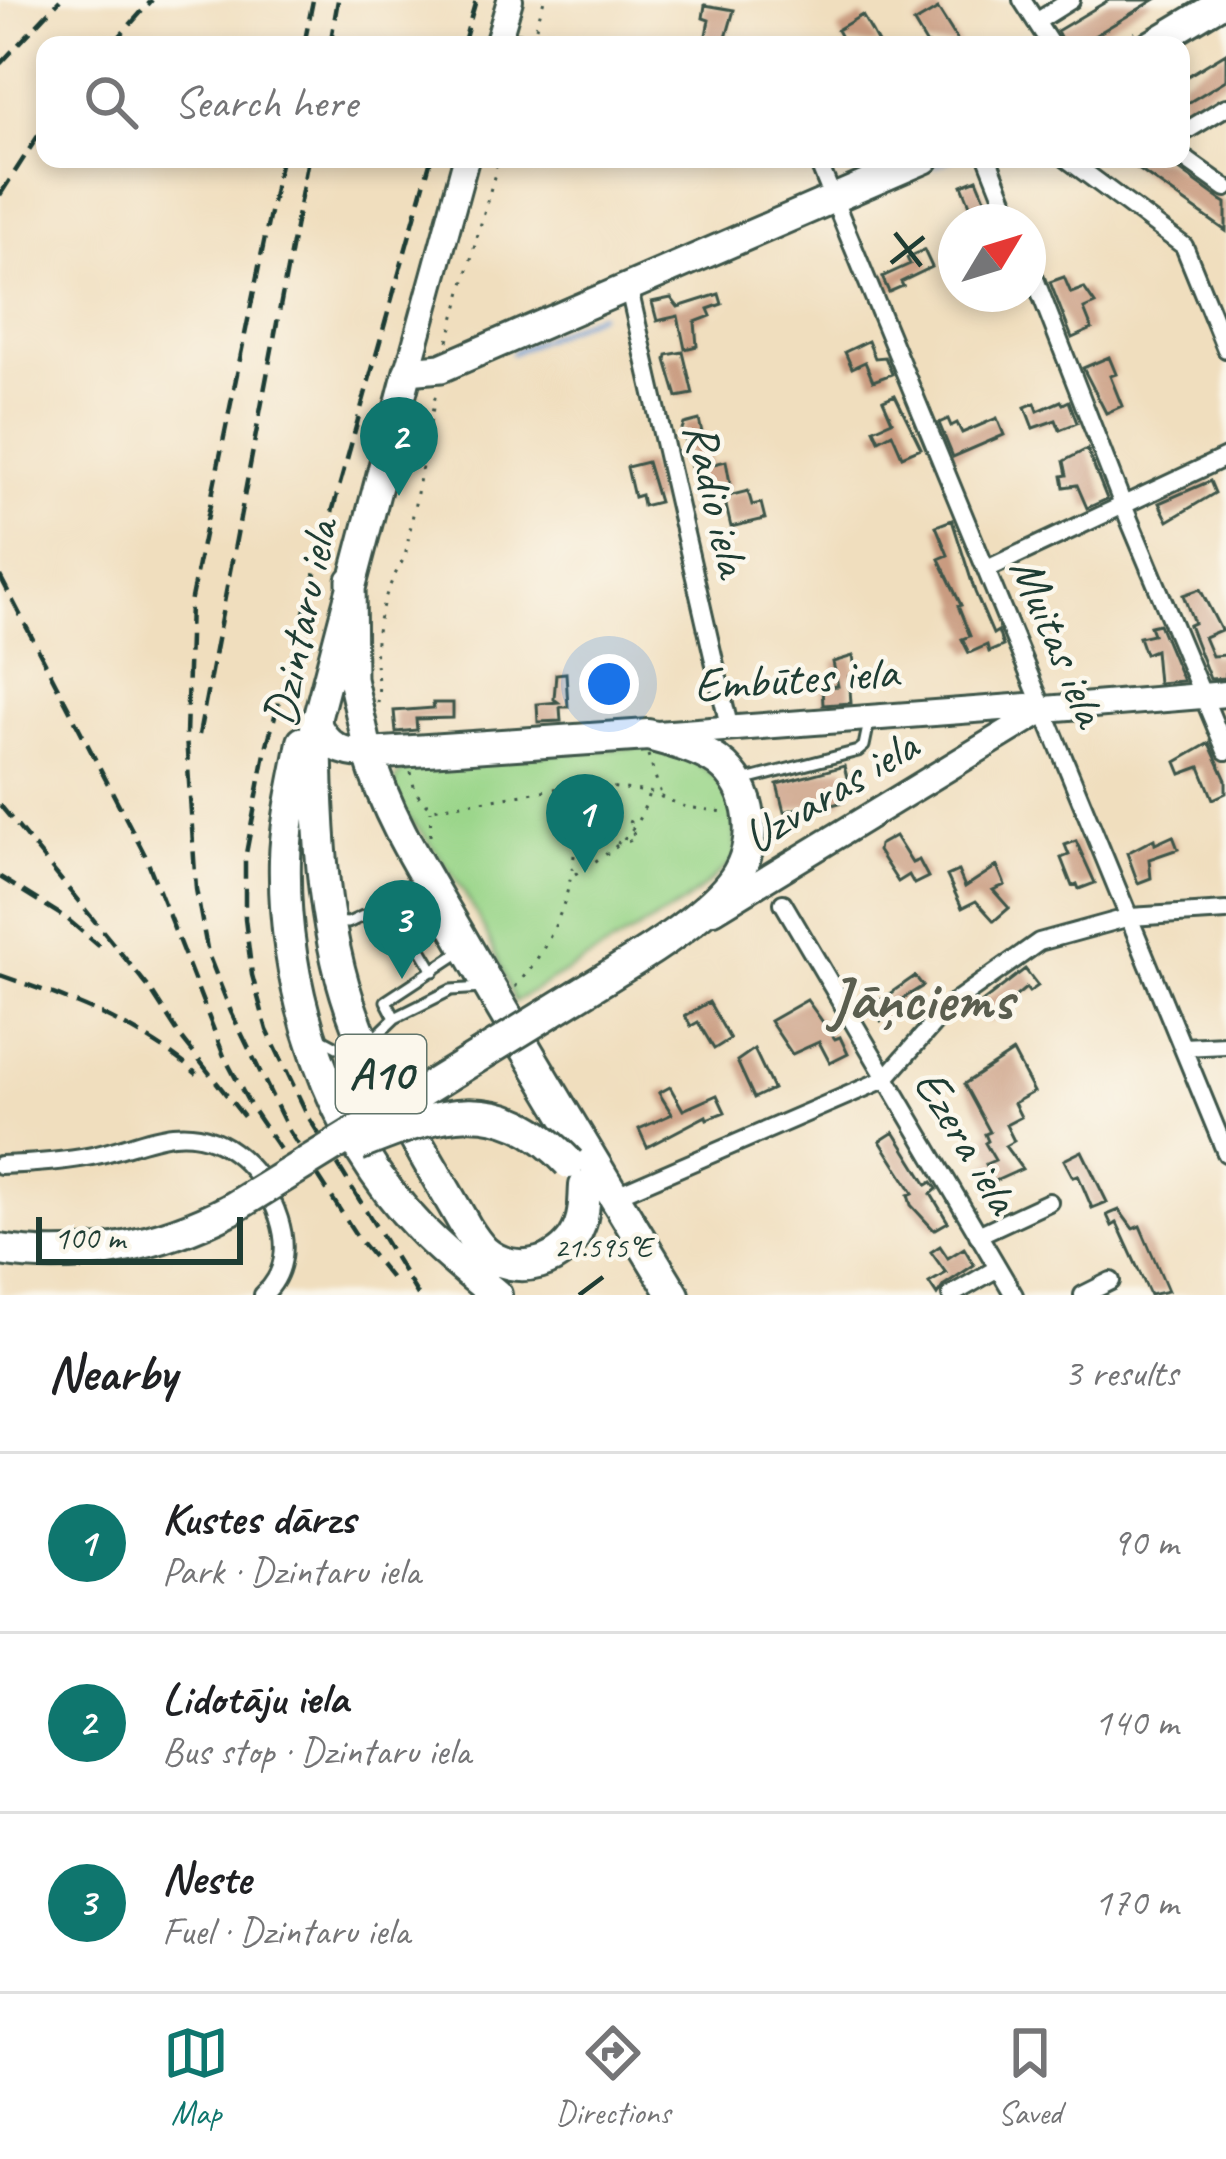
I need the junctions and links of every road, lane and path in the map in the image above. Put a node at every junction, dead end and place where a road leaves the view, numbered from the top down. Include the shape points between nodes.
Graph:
1 (511, 0) edge
2 (544, 0) edge
3 (1022, 0) edge
4 (1071, 0) edge
5 (1226, 0) edge
6 (1036, 22) junction
7 (500, 36) edge
8 (534, 36) edge
9 (1045, 36) edge
10 (1166, 36) edge
11 (1226, 107) edge
12 (1190, 129) edge
13 (1190, 162) edge
14 (464, 168) edge
15 (497, 168) edge
16 (822, 168) edge
17 (904, 168) edge
18 (992, 168) edge
19 (1079, 168) edge
20 (1226, 188) edge
21 (835, 197) junction
22 (1006, 204) edge
23 (629, 289) junction
24 (1046, 307) edge
25 (1226, 349) edge
26 (441, 368) junction
27 (408, 371) junction
28 (1226, 457) edge
29 (1123, 505) junction
30 (987, 569) junction
31 (351, 580) junction
32 (1215, 695) edge
33 (377, 707) dead end
34 (1045, 709) junction
35 (948, 712) junction
36 (870, 716) junction
37 (316, 722) junction
38 (729, 726) junction
39 (647, 735) junction
40 (1226, 751) edge
41 (410, 753) junction
42 (368, 754) junction
43 (970, 754) junction
44 (750, 778) dead end
45 (572, 784) junction
46 (649, 792) junction
47 (662, 798) junction
48 (733, 819) dead end
49 (599, 824) junction
50 (576, 828) junction
51 (635, 829) junction
52 (605, 835) junction
53 (578, 844) junction
54 (621, 844) junction
55 (573, 875) junction
56 (782, 903) dead end
57 (376, 910) dead end
58 (1226, 911) edge
59 (363, 916) dead end
60 (1130, 917) junction
61 (331, 922) junction
62 (466, 947) junction
63 (648, 952) junction
64 (434, 971) junction
65 (498, 991) junction
66 (303, 1012) junction
67 (395, 1018) junction
68 (1226, 1045) edge
69 (366, 1046) junction
70 (1183, 1047) junction
71 (885, 1079) junction
72 (1226, 1153) edge
73 (0, 1165) edge
74 (291, 1173) junction
75 (589, 1182) junction
76 (1049, 1202) dead end
77 (978, 1235) junction
78 (0, 1250) edge
79 (998, 1268) junction
80 (1111, 1280) dead end
81 (263, 1295) edge
82 (496, 1295) edge
83 (650, 1295) edge
84 (674, 1295) edge
85 (951, 1295) edge
86 (1014, 1295) edge
87 (1083, 1295) edge

1 - 7 street
2 - 8 path
3 - 6 street
4 - 6 street
5 - 10 main road
6 - 9 street
11 - 12 street
13 - 20 street
14 - 27 street, Dzintaru iela
15 - 26 path
16 - 21 street, Muitas iela
17 - 21 main road
18 - 22 street
19 - 25 street via 1184,246
21 - 23 main road
21 - 30 street, Muitas iela
23 - 26 main road
23 - 38 street, Radio iela
24 - 29 street
26 - 27 main road
26 - 33 path via 405,556 383,604
27 - 31 main road, Dzintaru iela
28 - 29 street
29 - 30 street
29 - 32 street
30 - 34 street, Muitas iela
31 - 37 main road, Dzintaru iela
31 - 42 main road via 352,680
32 - 34 street, Embūtes iela
32 - 40 street
34 - 35 street, Embūtes iela
34 - 43 street, Uzvaras iela
34 - 60 street, Muitas iela
35 - 36 street, Embūtes iela
35 - 43 street
36 - 38 street, Embūtes iela
36 - 44 lane via 858,751
37 - 42 main road via 333,746
37 - 61 highway, Dzintaru iela / A10
37 - 66 highway, A10 via 304,736 285,858
38 - 39 street, Embūtes iela
39 - 41 highway, Embūtes iela / A10
39 - 47 path
39 - 63 highway, A10 via 716,760 740,789 751,826 736,877
41 - 42 highway, Embūtes iela / A10
41 - 45 path via 415,792 432,809
42 - 62 highway, A10 via 387,807
43 - 63 street, Uzvaras iela
45 - 46 path
45 - 50 path
46 - 47 path
46 - 51 path
47 - 48 path
49 - 50 path
49 - 51 path via 618,817
49 - 52 path
50 - 53 path
51 - 54 path
52 - 53 path
52 - 54 path
53 - 55 path
54 - 55 path
55 - 65 path via 538,961
56 - 71 street, Ezera iela
57 - 64 lane via 385,906 400,917
58 - 60 street
59 - 61 lane
60 - 70 street, Muitas iela
60 - 71 street via 1039,942 987,976
61 - 69 highway, Dzintaru iela / A10
62 - 64 lane
62 - 65 highway, A10
63 - 74 highway, A10, bridge
64 - 67 lane via 386,1001
65 - 67 lane via 451,990
65 - 75 highway, A10
66 - 69 lane via 321,1039
66 - 82 highway, A10 via 346,1123 381,1180 418,1227
67 - 69 lane
68 - 70 street
69 - 75 highway, Dzintaru iela / A10 via 486,1253 514,1265 561,1254 581,1224
70 - 72 street, Muitas iela
71 - 75 street
71 - 77 street, Ezera iela
73 - 81 street via 95,1156 172,1135 226,1146 261,1181 286,1239 281,1270
74 - 75 highway, A10, bridge via 455,1113 526,1127
74 - 78 highway, A10, bridge via 231,1209 120,1249
75 - 83 highway, A10
75 - 84 highway, A10
76 - 77 street
77 - 79 street, Ezera iela
79 - 85 street
79 - 86 street, Ezera iela
80 - 87 street

